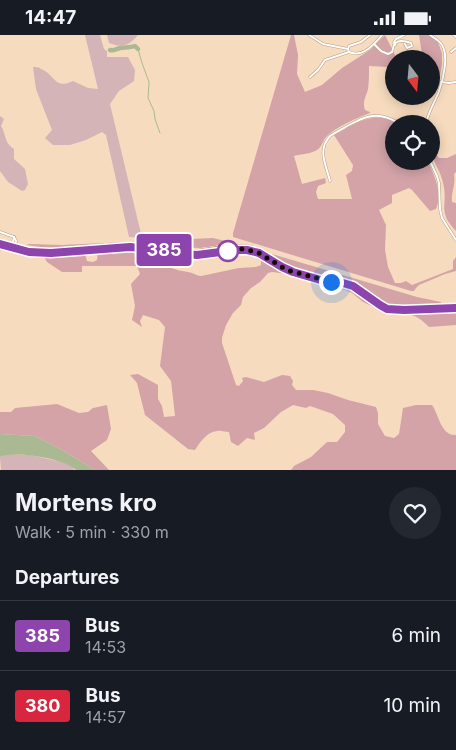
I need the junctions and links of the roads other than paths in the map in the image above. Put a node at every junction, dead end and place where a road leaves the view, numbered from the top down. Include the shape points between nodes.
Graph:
1 (309, 35) edge
2 (370, 35) edge
3 (382, 35) edge
4 (404, 35) edge
5 (430, 35) edge
6 (374, 44) junction
7 (405, 44) dead end
8 (394, 45) junction
9 (456, 48) edge
10 (348, 51) junction
11 (451, 52) dead end
12 (310, 77) dead end
13 (441, 82) junction
14 (456, 82) edge
15 (428, 115) edge
16 (385, 117) edge
17 (434, 170) edge
18 (330, 181) dead end
19 (0, 232) edge
20 (456, 240) edge
21 (0, 242) edge
22 (13, 246) junction
23 (456, 308) edge

1 - 10 street via 323,44
2 - 10 street via 349,46
3 - 6 street
4 - 8 street via 394,41
5 - 13 street via 444,49 445,66
6 - 8 street via 386,54 392,52
6 - 10 street via 359,54
7 - 8 street via 407,48 412,46 404,41
9 - 11 street
10 - 12 street via 326,60
13 - 14 street
13 - 15 street
16 - 18 street via 362,118 326,140 322,149
17 - 20 street via 439,183 442,218
19 - 22 street via 14,237
21 - 22 main road
22 - 23 main road via 60,253 121,247 201,252 250,248 293,272 353,286 387,309

